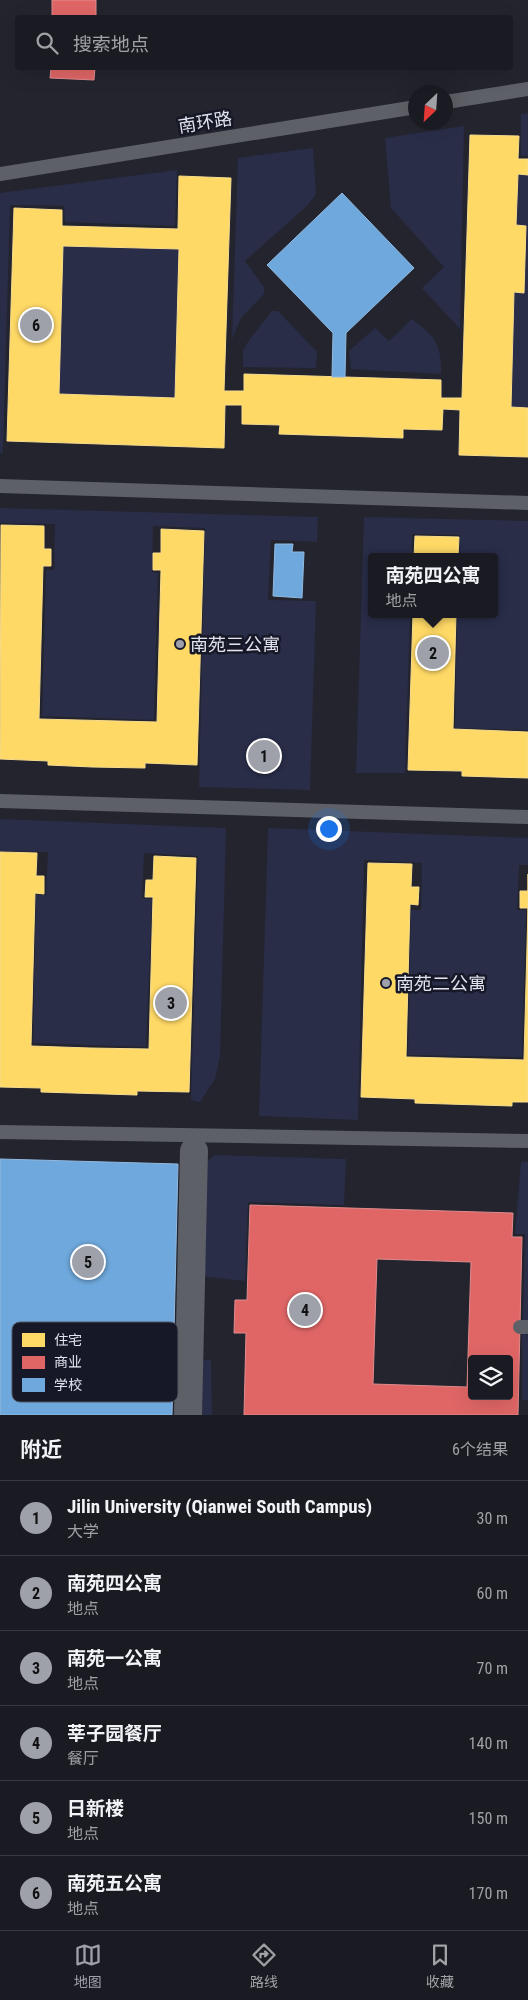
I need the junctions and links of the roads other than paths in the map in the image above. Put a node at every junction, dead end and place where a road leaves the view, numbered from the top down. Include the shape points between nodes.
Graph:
1 (528, 89) edge
2 (453, 101) edge
3 (408, 108) edge
4 (0, 174) edge
5 (0, 486) edge
6 (528, 503) edge
7 (0, 801) edge
8 (528, 817) edge
9 (0, 1132) edge
10 (528, 1141) edge
11 (194, 1151) dead end
12 (188, 1415) edge

1 - 2 lane
3 - 4 lane, 南环路
5 - 6 lane
7 - 8 lane
9 - 10 lane
11 - 12 street

